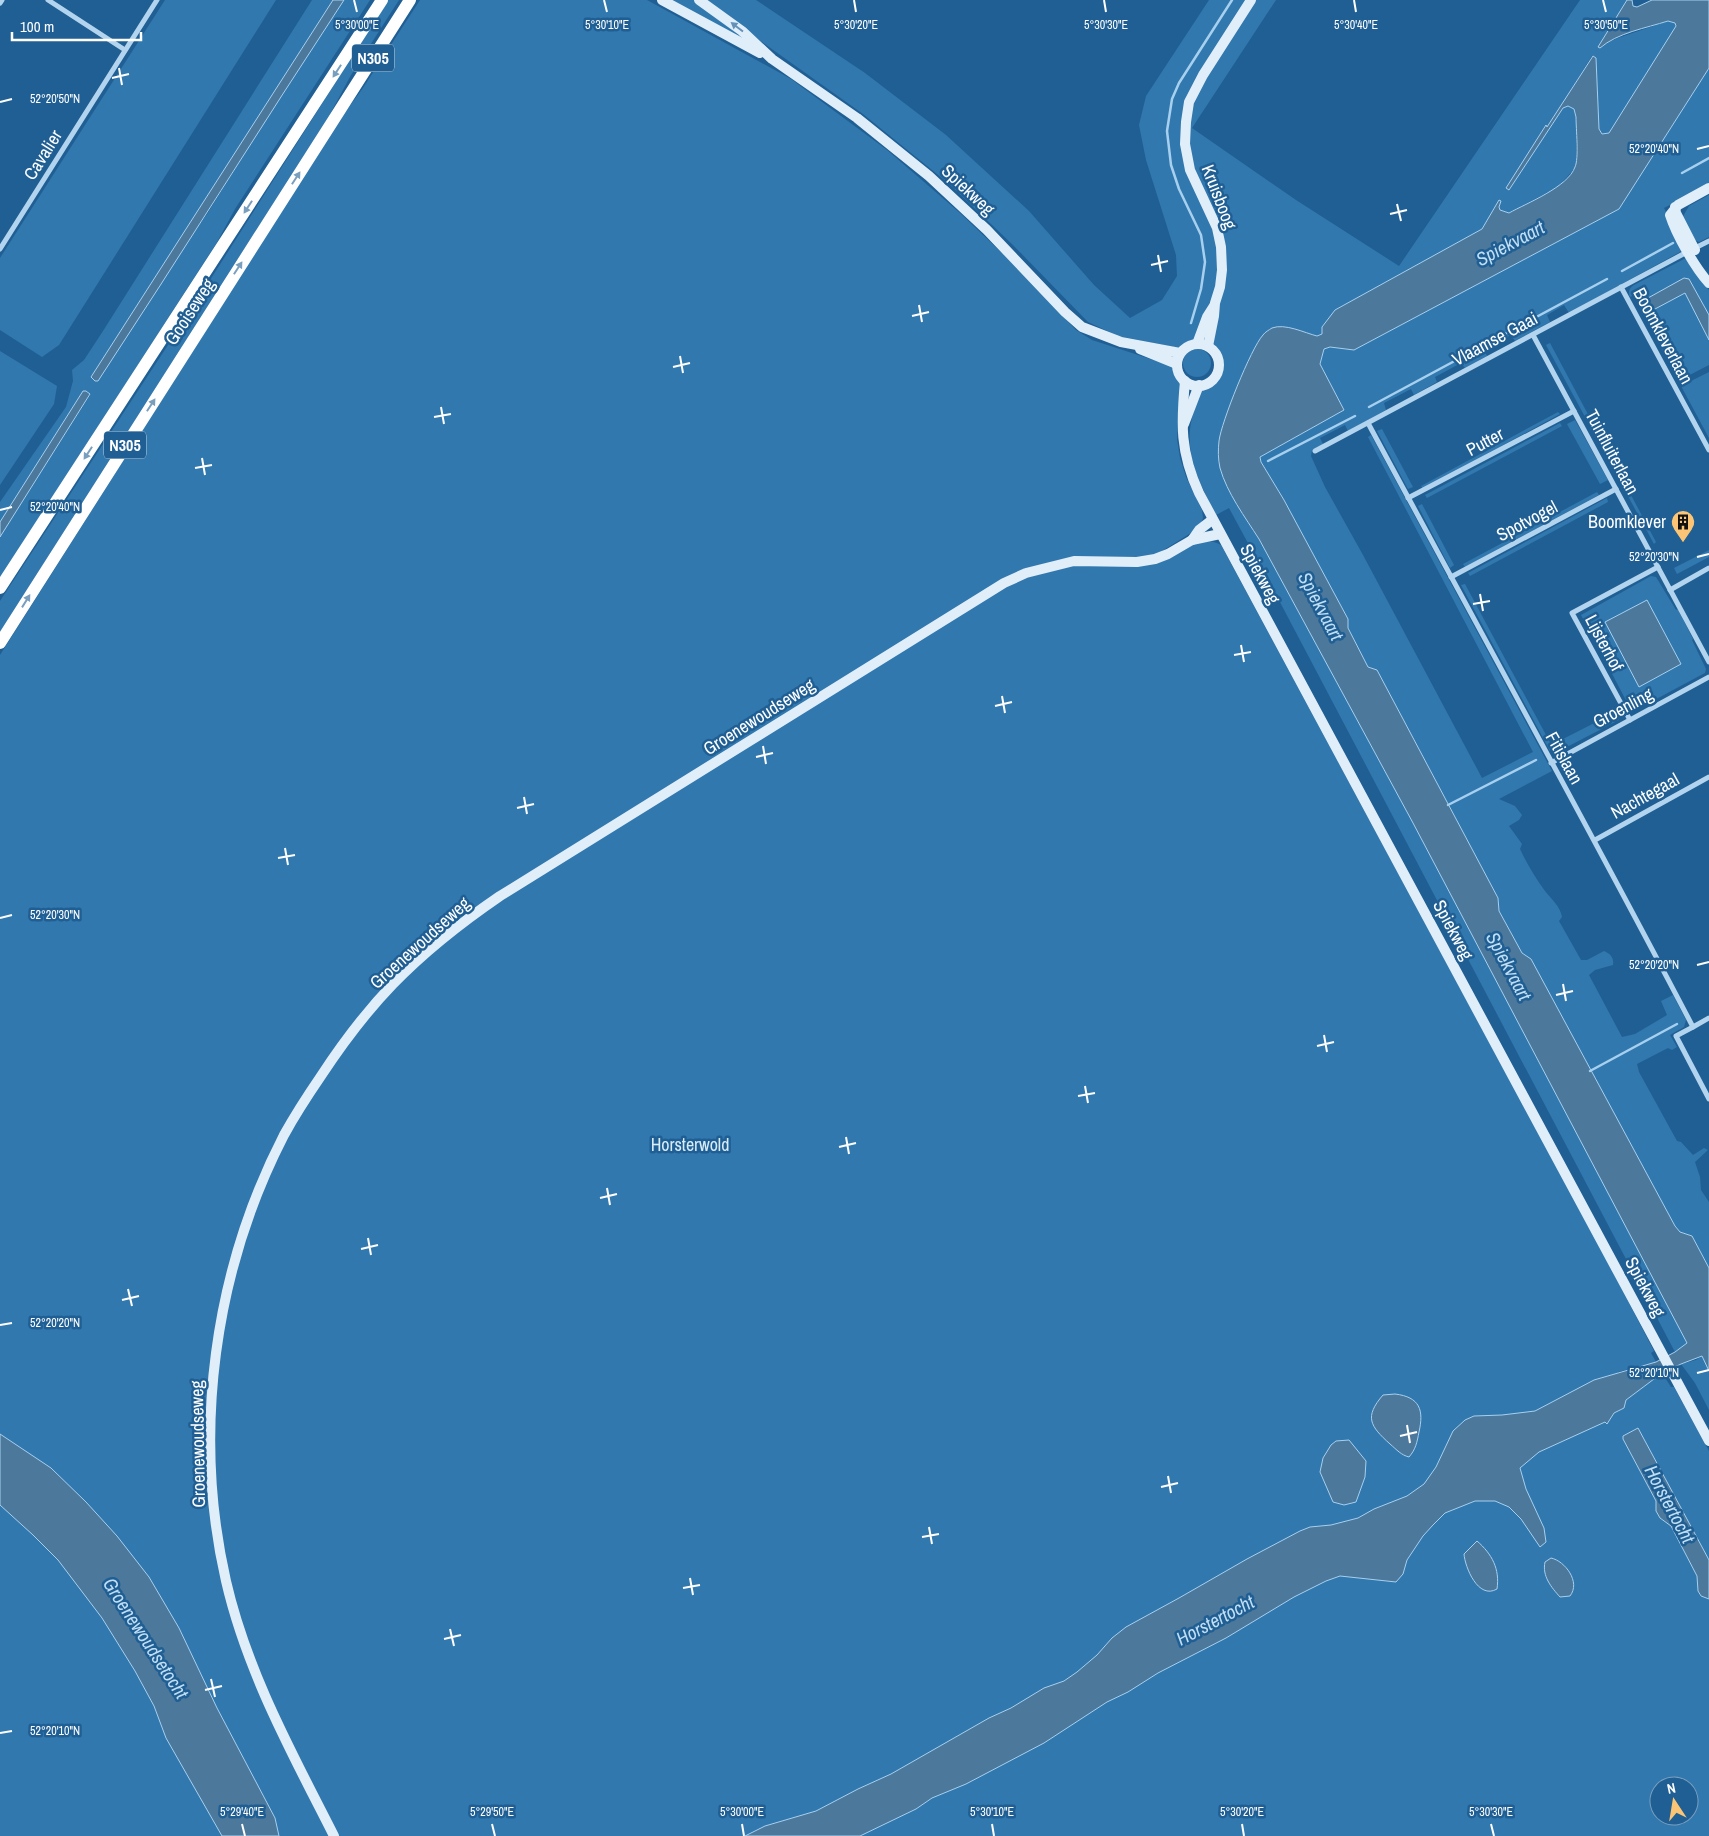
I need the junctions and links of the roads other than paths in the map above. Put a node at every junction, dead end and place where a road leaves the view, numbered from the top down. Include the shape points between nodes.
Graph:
1 (48, 0) edge
2 (157, 0) edge
3 (382, 0) edge
4 (410, 0) edge
5 (662, 0) edge
6 (699, 0) edge
7 (1251, 0) edge
8 (125, 50) junction
9 (772, 59) junction
10 (1709, 188) edge
11 (1709, 241) edge
12 (0, 249) edge
13 (1692, 250) junction
14 (1709, 282) edge
15 (1622, 287) junction
16 (1215, 303) junction
17 (1533, 335) junction
18 (1197, 344) junction
19 (1135, 346) junction
20 (1208, 346) junction
21 (1180, 353) junction
22 (1177, 364) junction
23 (1185, 381) junction
24 (1198, 386) junction
25 (1574, 411) junction
26 (1368, 423) junction
27 (1182, 430) junction
28 (1709, 450) edge
29 (1315, 451) dead end
30 (1616, 489) junction
31 (1408, 498) junction
32 (1212, 520) junction
33 (1220, 534) junction
34 (1192, 540) junction
35 (1658, 567) junction
36 (1709, 568) edge
37 (1451, 577) junction
38 (0, 588) edge
39 (1670, 590) junction
40 (0, 643) edge
41 (1709, 662) edge
42 (1709, 678) edge
43 (1630, 720) junction
44 (1551, 763) junction
45 (1709, 777) edge
46 (1595, 840) junction
47 (1709, 1018) edge
48 (1693, 1027) junction
49 (1709, 1100) edge
50 (1709, 1441) edge
51 (334, 1836) edge

1 - 8 street
2 - 8 street, Cavalier
3 -> 38 highway, Gooiseweg / N305
40 -> 4 highway, Gooiseweg / N305
5 - 9 main road, Spiekweg
9 -> 6 main road, Spiekweg via 742,31
7 - 16 main road, Kruisboog via 1203,75 1189,102 1186,122 1185,144 1190,170 1217,228 1221,247 1222,270
8 - 12 street, Cavalier
9 - 19 main road, Spiekweg via 857,118 928,176 1082,327
10 - 13 main road via 1675,208
11 - 13 street, Vlaamse Gaai
13 - 14 main road via 1707,272
13 - 15 street, Vlaamse Gaai
15 - 17 street, Vlaamse Gaai
15 - 28 street, Boomkleverlaan
16 - 18 main road, Kruisboog
16 - 20 main road, Kruisboog
17 - 25 street, Tuinfluiterlaan
17 - 26 street, Vlaamse Gaai
18 - 20 main road
18 - 21 main road
19 - 21 main road, Spiekweg
19 - 22 main road, Spiekweg
20 - 24 main road via 1217,356 1218,369 1211,381
21 - 22 main road
22 - 23 main road
23 - 24 main road
23 - 27 main road, Spiekweg
24 - 27 main road, Spiekweg
25 - 30 street, Tuinfluiterlaan
25 - 31 street, Putter
26 - 29 street, Vlaamse Gaai
26 - 31 street, Fitislaan
27 - 32 main road, Spiekweg via 1189,469
30 - 35 street, Tuinfluiterlaan
30 - 37 street, Spotvogel
31 - 37 street, Fitislaan
32 - 33 main road, Spiekweg
32 - 34 main road, Groenewoudseweg
33 - 34 main road, Groenewoudseweg
33 - 50 main road, Spiekweg
34 - 51 main road, Groenewoudseweg via 1155,559 1137,562 1074,561 1055,565 1026,573 981,596 468,918 393,984 345,1039 285,1133 240,1242 217,1339 210,1419 216,1524 226,1580 240,1630 266,1700
35 - 39 street, Tuinfluiterlaan
35 - 43 street, Lijsterhof via 1572,613
36 - 39 street
37 - 44 street, Fitislaan
39 - 41 street, Tuinfluiterlaan
42 - 43 street, Groenling
43 - 44 street, Groenling
44 - 46 street, Fitislaan
45 - 46 street, Nachtegaal
46 - 48 street, Fitislaan
47 - 48 street
48 - 49 street via 1676,1036

